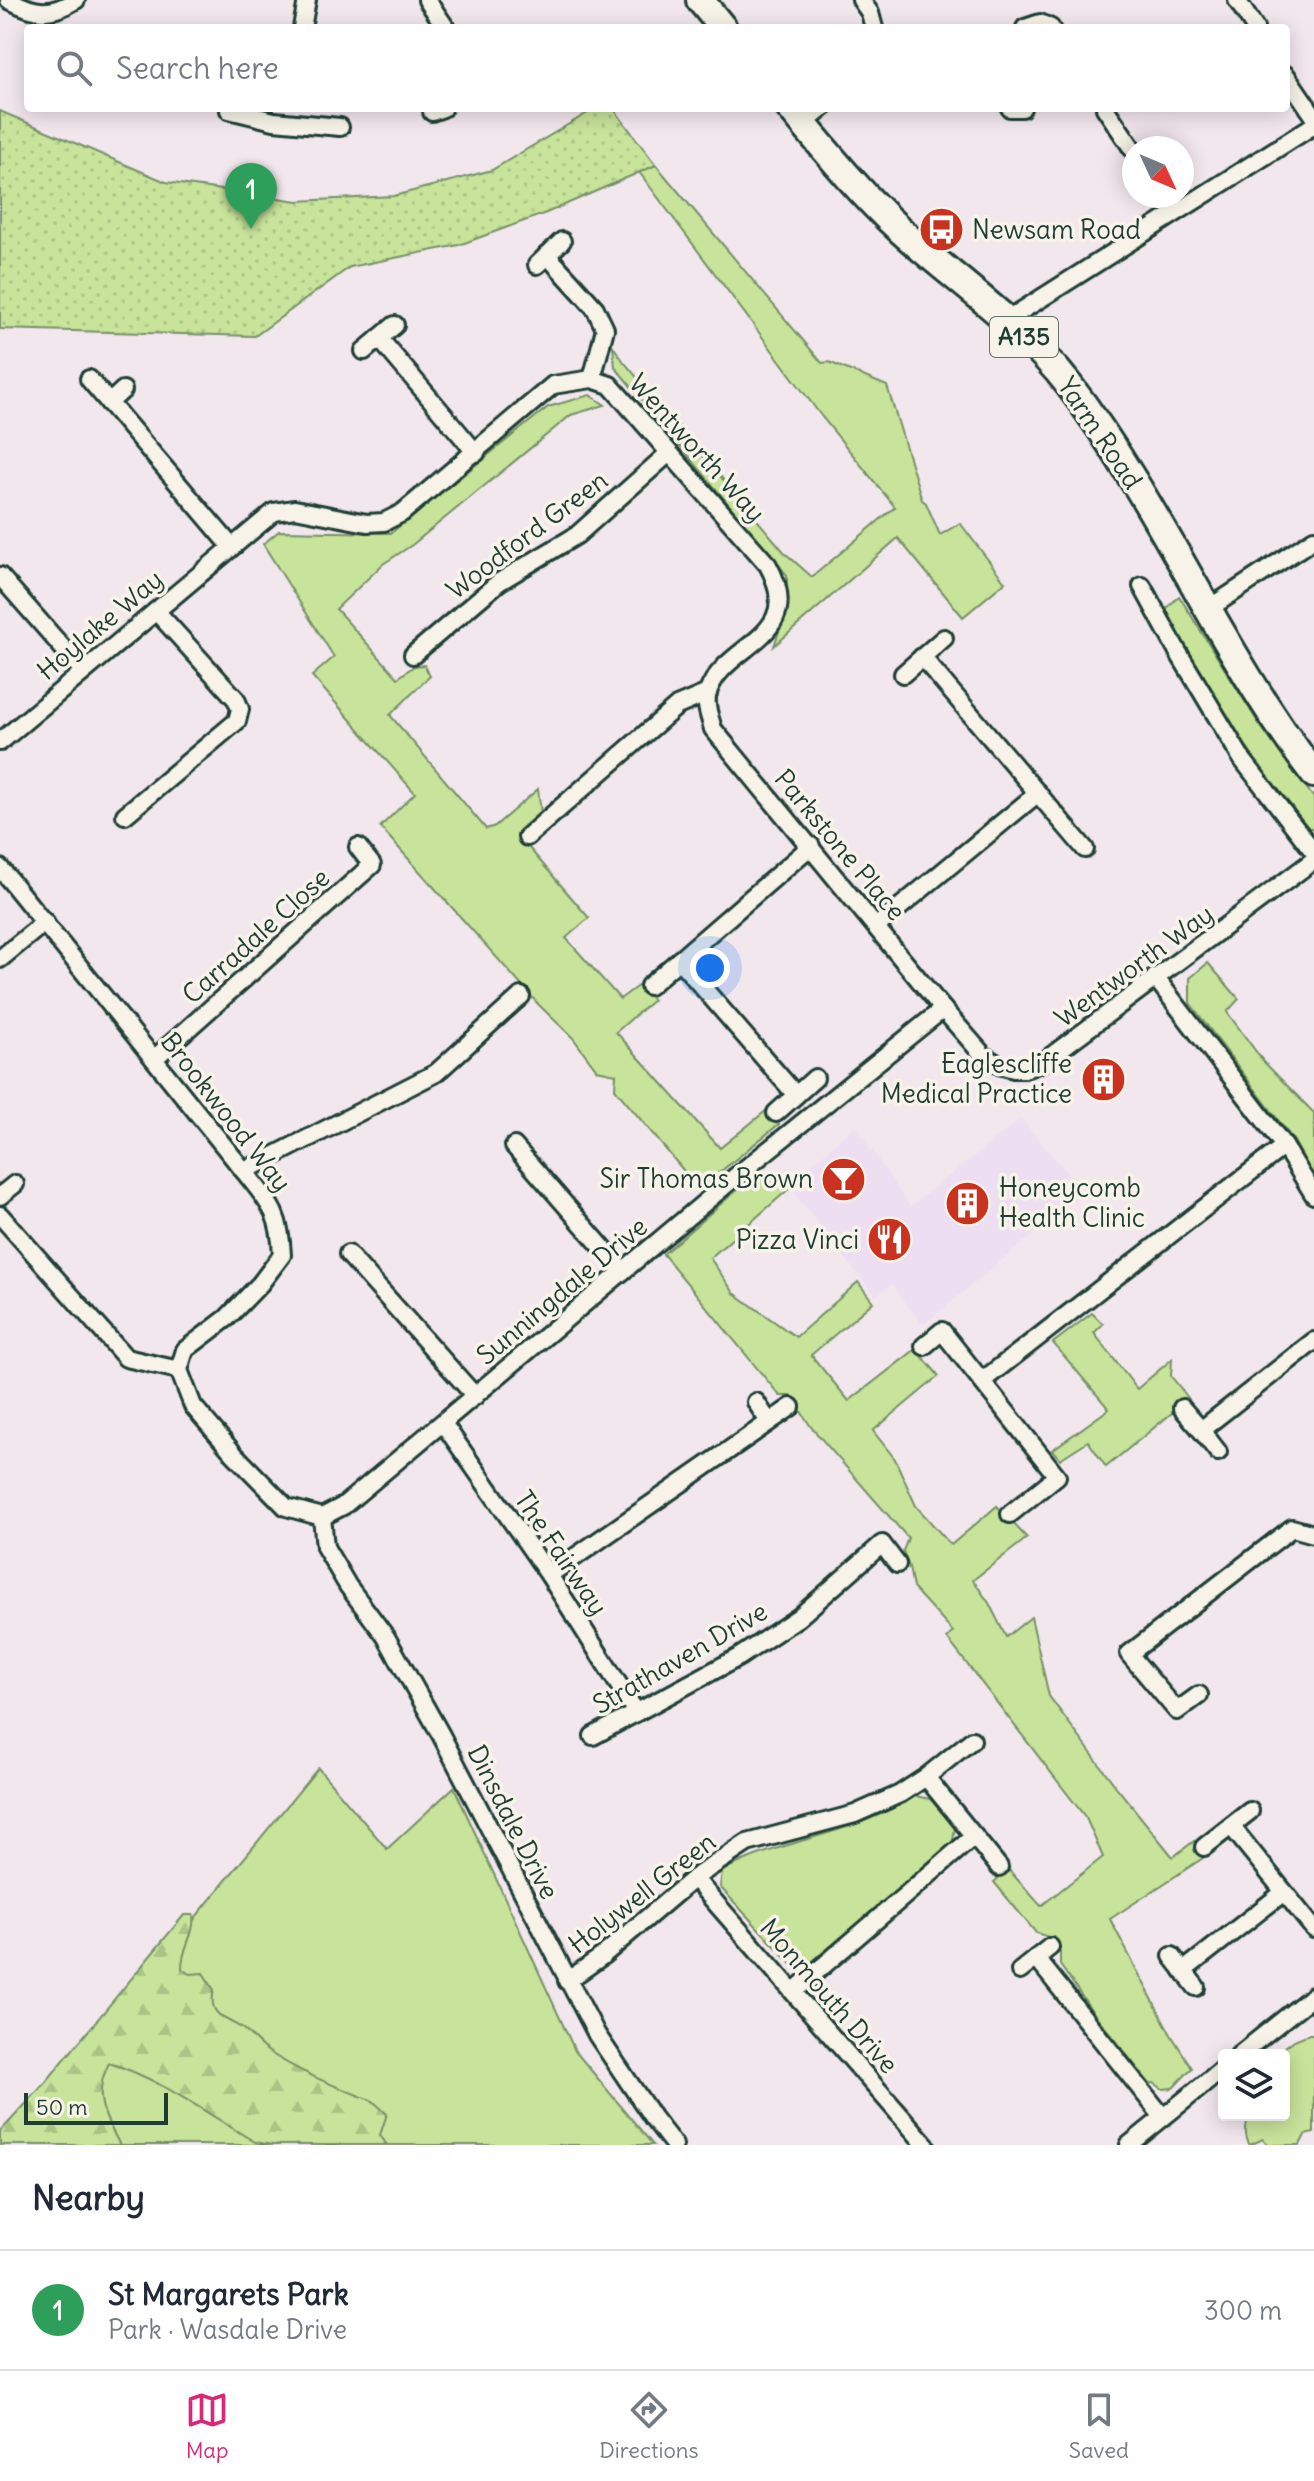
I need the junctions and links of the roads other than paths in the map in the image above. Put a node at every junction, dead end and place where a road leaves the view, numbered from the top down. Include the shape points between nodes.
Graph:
1 (9, 0) edge
2 (76, 0) edge
3 (307, 0) edge
4 (427, 0) edge
5 (700, 0) edge
6 (861, 0) edge
7 (1237, 0) edge
8 (303, 24) edge
9 (443, 24) edge
10 (720, 24) edge
11 (873, 24) edge
12 (1252, 24) edge
13 (1290, 81) edge
14 (237, 112) edge
15 (1108, 112) edge
16 (806, 113) edge
17 (298, 116) edge
18 (1314, 116) edge
19 (1314, 125) edge
20 (340, 127) dead end
21 (1124, 136) edge
22 (562, 241) dead end
23 (1007, 320) junction
24 (395, 325) dead end
25 (379, 338) junction
26 (364, 351) dead end
27 (89, 379) dead end
28 (592, 379) junction
29 (123, 390) dead end
30 (109, 403) junction
31 (476, 453) junction
32 (669, 453) junction
33 (1314, 539) edge
34 (231, 546) junction
35 (0, 576) edge
36 (1142, 586) dead end
37 (1208, 609) junction
38 (156, 611) junction
39 (944, 638) dead end
40 (413, 655) dead end
41 (922, 657) junction
42 (83, 671) junction
43 (903, 674) dead end
44 (707, 700) junction
45 (0, 742) edge
46 (1314, 774) edge
47 (140, 777) dead end
48 (153, 792) junction
49 (1038, 793) junction
50 (125, 815) dead end
51 (527, 837) dead end
52 (811, 846) junction
53 (358, 847) dead end
54 (1085, 849) dead end
55 (1314, 852) edge
56 (1314, 860) edge
57 (0, 868) edge
58 (45, 922) junction
59 (877, 926) junction
60 (0, 959) edge
61 (679, 960) junction
62 (1155, 977) junction
63 (649, 986) dead end
64 (521, 996) dead end
65 (943, 1009) junction
66 (155, 1058) junction
67 (815, 1078) dead end
68 (796, 1095) junction
69 (776, 1113) dead end
70 (514, 1146) dead end
71 (1284, 1146) junction
72 (244, 1171) junction
73 (15, 1184) dead end
74 (1314, 1195) edge
75 (0, 1196) edge
76 (0, 1215) edge
77 (348, 1254) dead end
78 (623, 1271) junction
79 (1314, 1341) edge
80 (924, 1346) dead end
81 (179, 1370) junction
82 (982, 1381) junction
83 (475, 1396) junction
84 (756, 1402) dead end
85 (791, 1407) dead end
86 (1182, 1408) dead end
87 (769, 1422) junction
88 (443, 1423) junction
89 (1201, 1430) junction
90 (1218, 1452) dead end
91 (1010, 1514) dead end
92 (322, 1517) junction
93 (1314, 1534) edge
94 (897, 1564) dead end
95 (549, 1575) junction
96 (1199, 1695) dead end
97 (636, 1712) junction
98 (593, 1736) dead end
99 (972, 1740) dead end
100 (926, 1777) junction
101 (1250, 1811) dead end
102 (1231, 1826) junction
103 (974, 1836) junction
104 (1204, 1847) dead end
105 (999, 1867) dead end
106 (694, 1878) junction
107 (1284, 1892) junction
108 (1314, 1929) edge
109 (1050, 1947) dead end
110 (1172, 1956) dead end
111 (1036, 1958) junction
112 (1020, 1971) dead end
113 (1183, 1971) junction
114 (567, 1981) junction
115 (1196, 1987) dead end
116 (794, 1991) junction
117 (1314, 1995) edge
118 (1246, 2049) edge
119 (1218, 2073) edge
120 (1163, 2117) junction
121 (674, 2145) edge
122 (926, 2145) edge
123 (1129, 2145) edge

1 - 2 street via 30,11 58,11
3 - 8 street
4 - 9 street
5 - 10 main road
6 - 11 street
7 - 12 street
13 - 18 street
14 - 17 street via 274,121
15 - 21 street
16 - 23 main road, Yarm Road / A135 via 873,205
17 - 20 street
19 - 23 street via 1170,205
22 - 28 street via 542,260 595,308 605,329
23 - 37 main road, Yarm Road / A135 via 1060,374 1094,419
24 - 25 street
25 - 26 street
25 - 31 street
27 - 30 street
28 - 31 street, Wentworth Way via 553,385
28 - 32 street, Wentworth Way via 610,385
29 - 30 street
30 - 34 street
31 - 34 street, Wentworth Way via 384,522 295,509 274,512
32 - 40 street, Woodford Green via 577,535 499,582
32 - 44 street, Wentworth Way via 768,565 778,584 778,608 765,634 720,672
33 - 37 street
34 - 38 street, Hoylake Way
35 - 42 street
36 - 55 street via 1160,599 1178,652 1242,759
37 - 46 main road, Yarm Road / A135 via 1267,711
38 - 42 street, Hoylake Way
38 - 48 street via 246,705 237,721
39 - 41 street
41 - 43 street
41 - 49 street
42 - 45 street, Hoylake Way
44 - 51 street via 677,706
44 - 52 street, Parkstone Place via 713,729
47 - 48 street
48 - 50 street
49 - 54 street
49 - 59 street
52 - 59 street, Parkstone Place
52 - 61 street
53 - 66 street, Carradale Close via 372,865
56 - 62 street, Wentworth Way
57 - 58 street, Brookwood Way
58 - 60 street
58 - 66 street, Brookwood Way
59 - 65 street, Parkstone Place
61 - 63 street
61 - 68 street
62 - 65 street, Wentworth Way via 1043,1062 1025,1069 988,1059
62 - 71 street
64 - 72 street via 436,1073
65 - 78 street, Sunningdale Drive
66 - 72 street, Brookwood Way
67 - 68 street
68 - 69 street
70 - 78 street
71 - 74 street
71 - 82 street
72 - 81 street, Brookwood Way via 281,1225 282,1255 227,1318 185,1350
73 - 75 street
76 - 81 street via 126,1358
77 - 83 street
78 - 83 street, Sunningdale Drive
79 - 89 street
80 - 82 street via 942,1331
81 - 92 street via 193,1406 235,1455 286,1507
82 - 91 street via 1057,1476
83 - 88 street, Sunningdale Drive
84 - 87 street
85 - 87 street
86 - 89 street
87 - 95 street
88 - 92 street, Sunningdale Drive via 343,1506
88 - 95 street, The Fairway
89 - 90 street
92 - 114 street, Dinsdale Drive via 325,1547 386,1637 435,1723
93 - 96 street via 1292,1528 1129,1654 1177,1711
94 - 97 street, Strathaven Drive via 882,1544 799,1617 739,1657
95 - 97 street, The Fairway
97 - 98 street, Strathaven Drive
99 - 100 street, Holywell Green
100 - 103 street
100 - 106 street, Holywell Green via 855,1814 747,1843
101 - 102 street
102 - 104 street
102 - 107 street
103 - 105 street
103 - 116 street
106 - 114 street, Holywell Green
106 - 116 street, Monmouth Drive
107 - 108 street
107 - 113 street
109 - 111 street
110 - 113 street
111 - 112 street
111 - 120 street
113 - 115 street
114 - 121 street, Dinsdale Drive via 597,2035
116 - 122 street, Monmouth Drive
117 - 118 street
119 - 120 street
120 - 123 street

